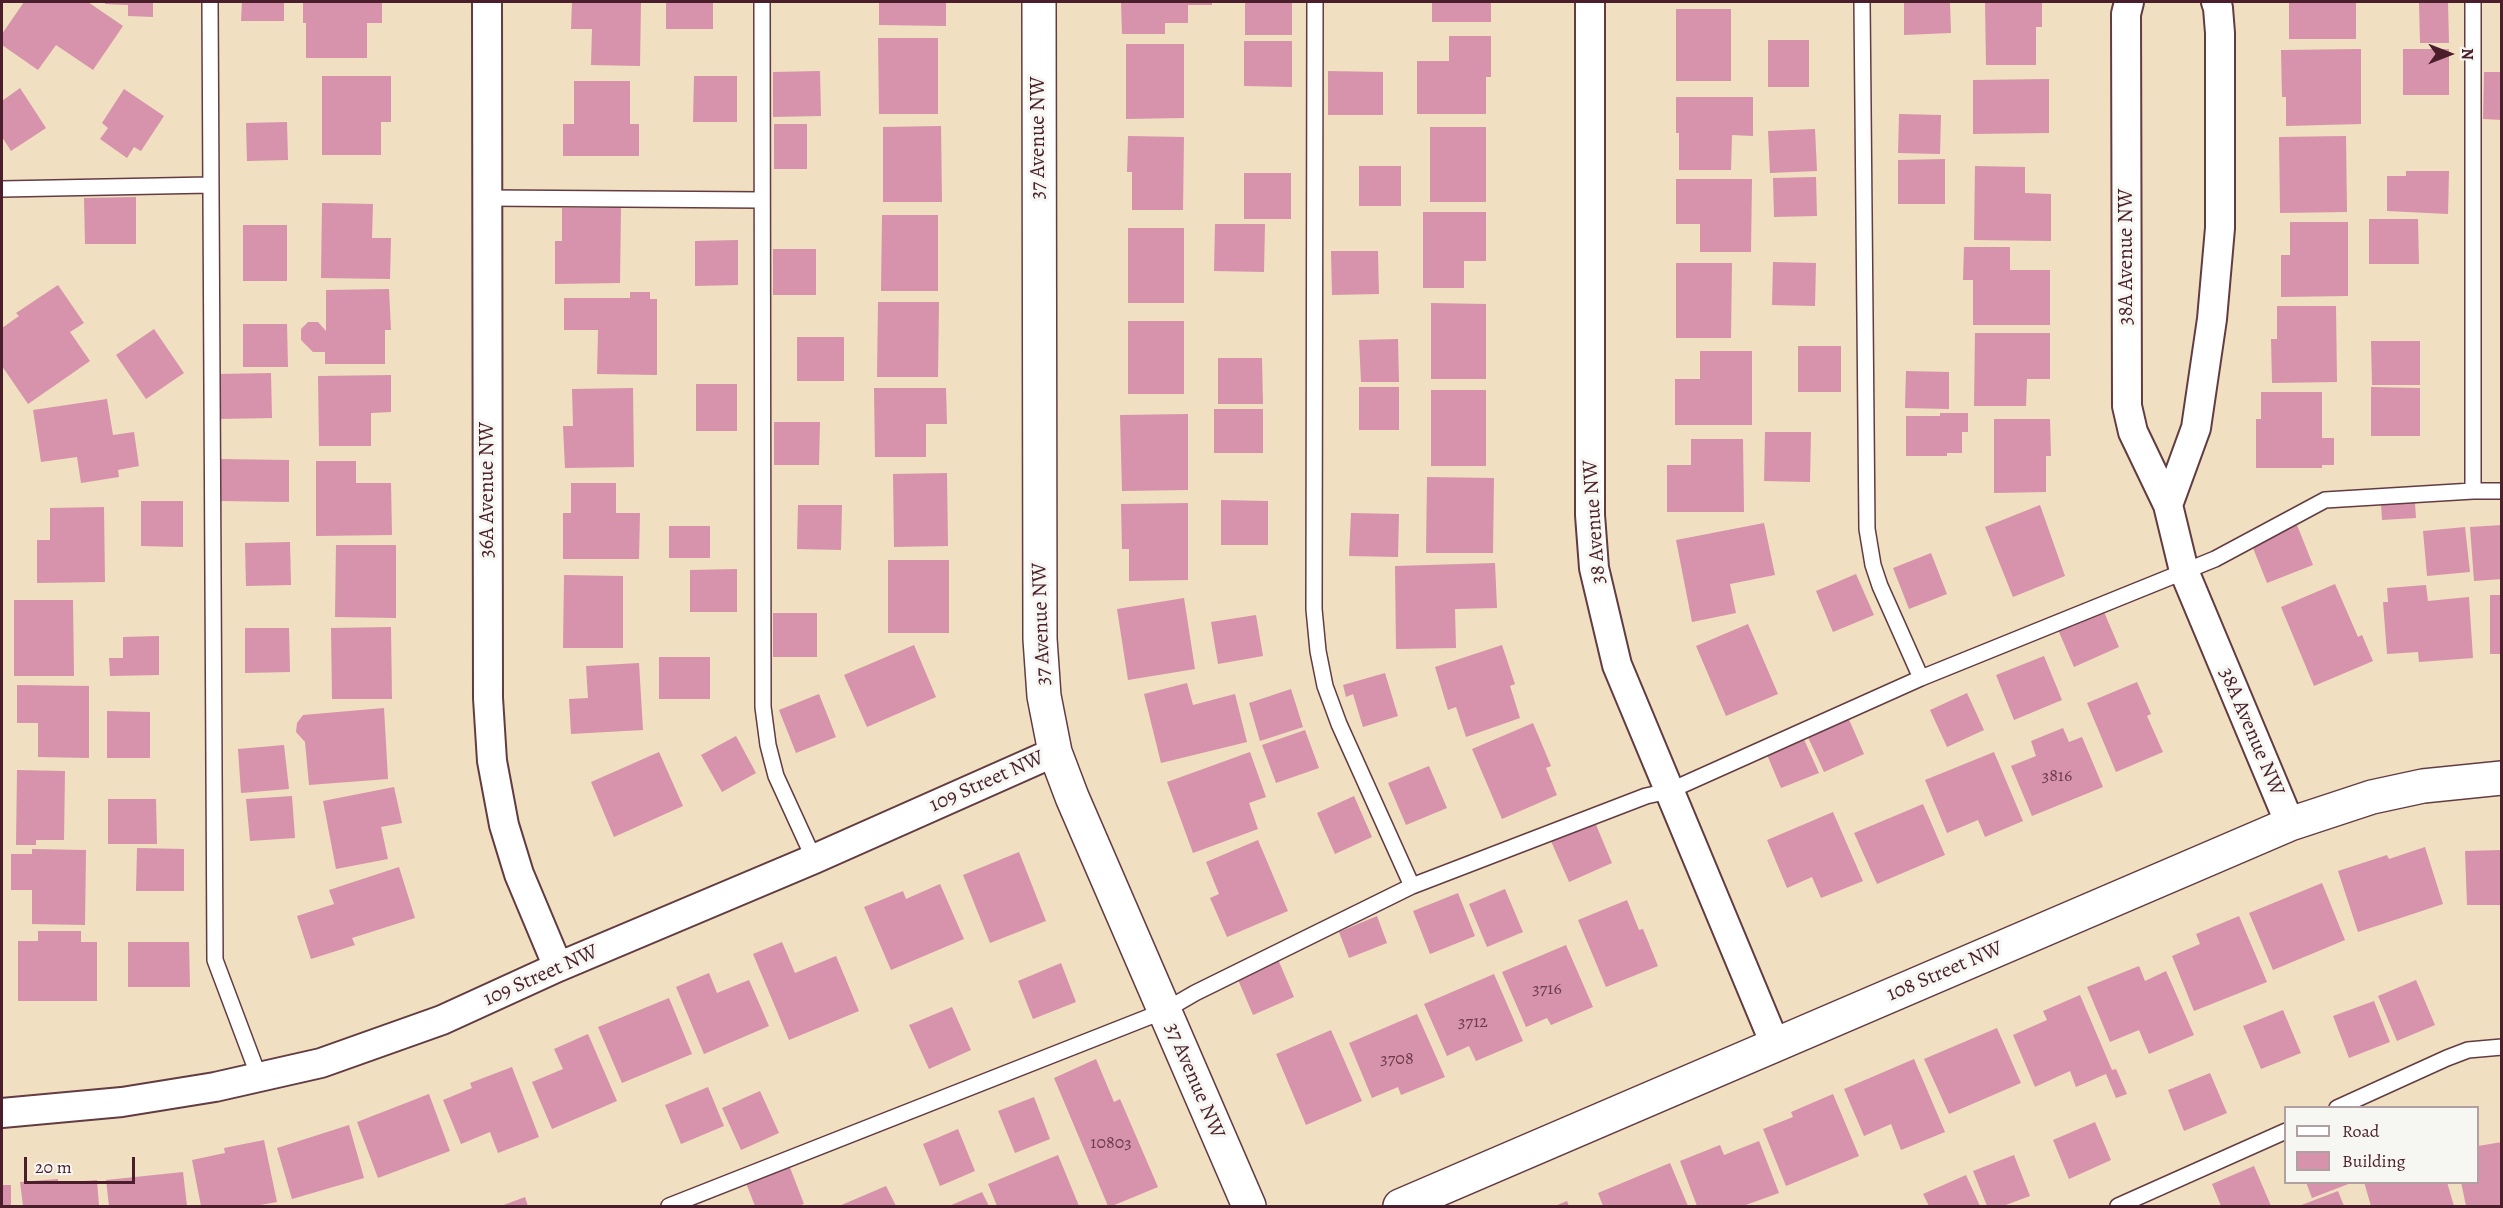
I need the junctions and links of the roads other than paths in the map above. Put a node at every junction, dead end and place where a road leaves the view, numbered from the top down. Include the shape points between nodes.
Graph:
1 (210, 2) edge
2 (487, 2) edge
3 (762, 2) edge
4 (1039, 2) edge
5 (1315, 2) edge
6 (1590, 2) edge
7 (1862, 2) edge
8 (2129, 2) edge
9 (2216, 2) edge
10 (2473, 2) edge
11 (210, 185) junction
12 (2, 189) edge
13 (487, 198) junction
14 (761, 200) junction
15 (2473, 491) junction
16 (2502, 491) edge
17 (2168, 505) junction
18 (2184, 572) junction
19 (1921, 678) junction
20 (1055, 752) junction
21 (2502, 778) edge
22 (1669, 791) junction
23 (2290, 824) junction
24 (814, 859) junction
25 (1412, 886) junction
26 (558, 967) junction
27 (1164, 1011) junction
28 (1775, 1044) junction
29 (2502, 1047) edge
30 (259, 1077) junction
31 (2339, 1106) edge
32 (2, 1113) edge
33 (2284, 1132) edge
34 (669, 1206) edge
35 (1249, 1206) edge
36 (1400, 1206) edge
37 (2118, 1206) edge

1 - 11 lane
2 - 13 street, 36A Avenue NW
3 - 14 lane
4 - 20 street, 37 Avenue NW via 1040,639 1044,696
5 - 25 lane via 1314,609 1318,651 1325,686 1340,724
6 - 22 street, 38 Avenue NW via 1590,515 1594,568 1617,665
7 - 19 lane via 1867,529 1880,585
8 - 17 street, 38A Avenue NW via 2127,406 2133,432
9 - 17 street via 2220,33 2220,228 2212,319 2196,428
10 - 15 lane
11 - 12 lane
11 - 30 lane via 215,960
13 - 14 lane
13 - 26 street, 36A Avenue NW via 488,698 492,760 504,825 519,874
14 - 24 lane via 763,707 776,776
15 - 16 lane
15 - 18 lane via 2325,500
17 - 18 street, 38A Avenue NW
18 - 19 lane
18 - 23 street, 38A Avenue NW
19 - 22 lane
20 - 24 street, 109 Street NW
20 - 27 street, 37 Avenue NW
21 - 23 street, 108 Street NW via 2423,786 2372,797
22 - 25 lane via 1646,796
22 - 28 street, 38 Avenue NW
23 - 28 street, 108 Street NW
24 - 26 street, 109 Street NW
25 - 27 lane
26 - 30 street, 109 Street NW via 442,1020 321,1063
27 - 34 lane
27 - 35 street, 37 Avenue NW
28 - 36 street, 108 Street NW
29 - 31 lane via 2458,1054
30 - 32 street, 109 Street NW via 122,1102
33 - 37 lane

